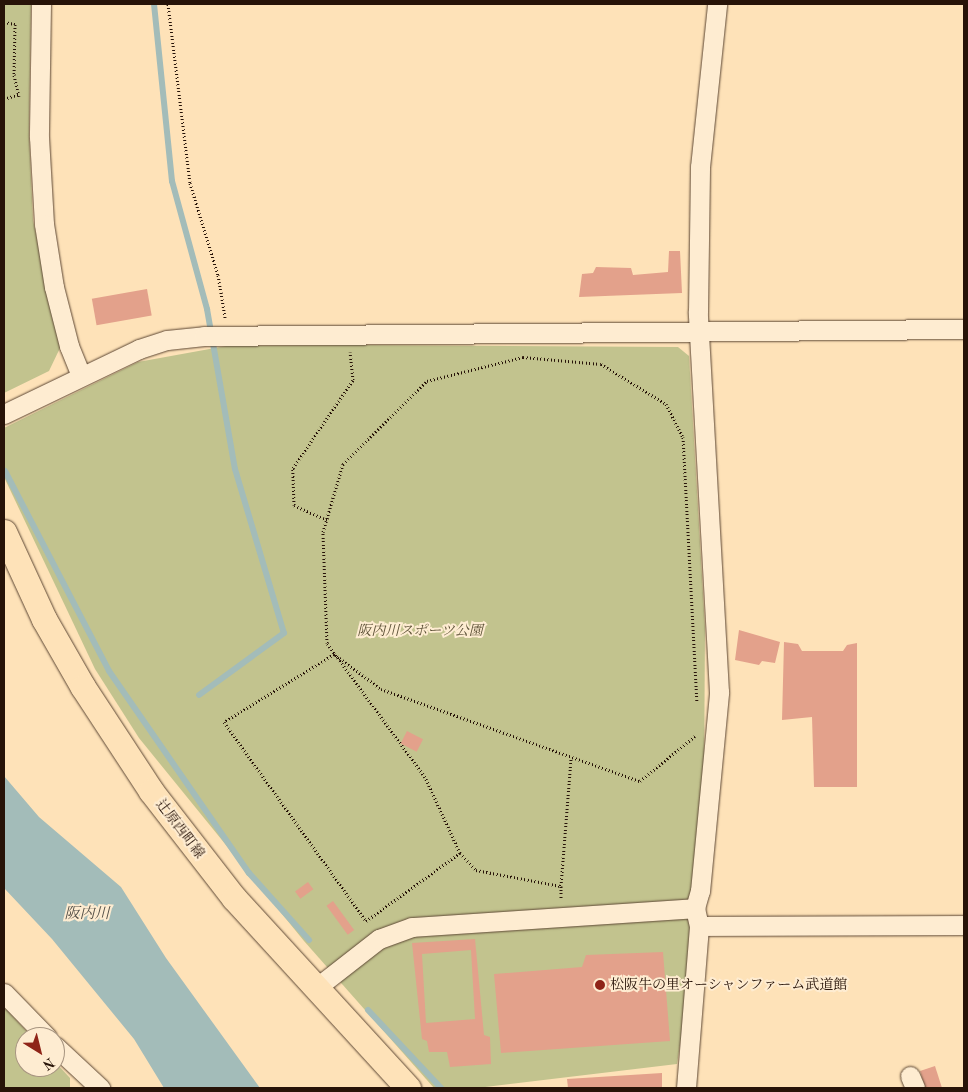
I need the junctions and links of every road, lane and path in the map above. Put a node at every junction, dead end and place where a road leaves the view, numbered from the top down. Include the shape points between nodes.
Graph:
1 (42, 4) edge
2 (168, 4) edge
3 (717, 4) edge
4 (4, 22) edge
5 (20, 22) dead end
6 (19, 95) junction
7 (4, 99) edge
8 (964, 329) edge
9 (700, 332) junction
10 (348, 333) junction
11 (225, 335) junction
12 (81, 376) junction
13 (4, 414) edge
14 (327, 520) junction
15 (4, 532) edge
16 (334, 654) junction
17 (698, 705) dead end
18 (699, 733) dead end
19 (571, 758) junction
20 (460, 854) junction
21 (561, 886) junction
22 (561, 901) dead end
23 (697, 917) junction
24 (964, 925) edge
25 (316, 988) junction
26 (4, 993) edge
27 (37, 1027) edge
28 (65, 1059) edge
29 (82, 1080) edge
30 (100, 1088) edge
31 (408, 1088) edge
32 (686, 1088) edge

1 - 12 street via 39,137 44,224 54,287 69,346
2 - 11 path via 190,183 218,275
3 - 9 street via 700,167
4 - 6 path via 15,24 14,75
5 - 6 path
6 - 7 path
8 - 9 street
9 - 10 street
9 - 23 street via 719,692
10 - 11 street
10 - 14 path via 353,380 293,468 294,505
11 - 12 street via 167,340 139,349
12 - 13 street
14 - 16 path via 323,532 327,643
14 - 17 path via 343,464 427,381 524,357 601,364 666,404 683,437
15 - 25 main road, 辻原西町線 via 44,619 116,741 194,849
16 - 19 path via 381,689
16 - 20 path via 425,777
16 - 20 path via 224,722 366,921
18 - 19 path via 640,781
19 - 21 path
20 - 21 path via 476,870
21 - 22 path
23 - 24 street
23 - 25 street via 412,927 379,939
23 - 32 street
25 - 31 main road, 辻原西町線
26 - 27 street
28 - 29 street
29 - 30 street

